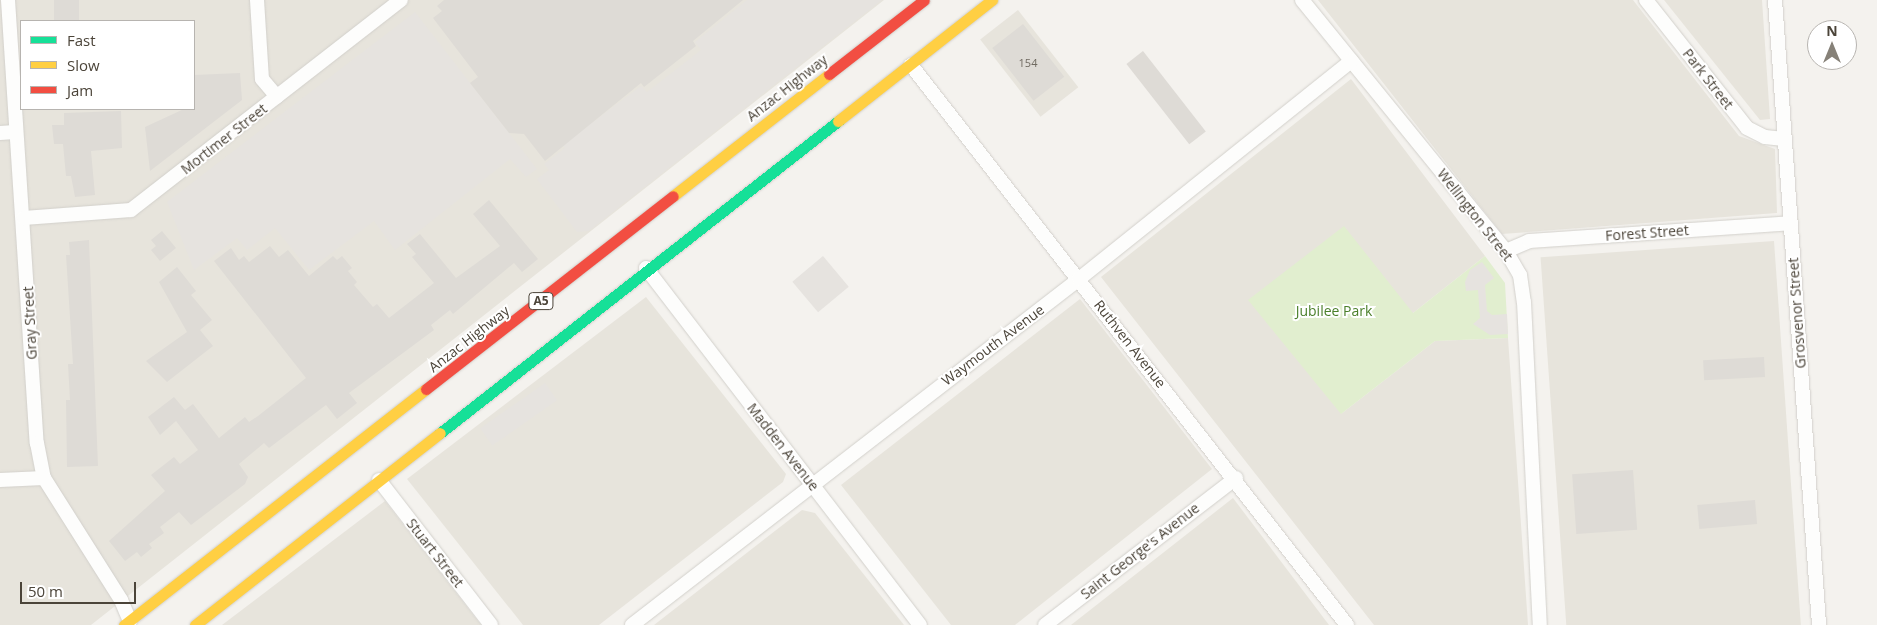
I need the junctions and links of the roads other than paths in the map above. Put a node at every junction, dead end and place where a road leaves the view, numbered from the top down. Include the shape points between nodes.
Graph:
1 (8, 0) edge
2 (257, 0) edge
3 (401, 0) edge
4 (924, 0) edge
5 (992, 0) edge
6 (1302, 0) edge
7 (1646, 0) edge
8 (1775, 0) edge
9 (1352, 61) junction
10 (911, 65) junction
11 (277, 97) junction
12 (16, 132) junction
13 (0, 133) edge
14 (1784, 139) junction
15 (24, 218) junction
16 (1790, 224) junction
17 (1506, 251) junction
18 (631, 266) dead end
19 (646, 268) junction
20 (582, 269) junction
21 (592, 275) dead end
22 (1079, 279) junction
23 (451, 385) dead end
24 (434, 386) junction
25 (44, 478) junction
26 (1236, 478) junction
27 (0, 480) edge
28 (379, 480) junction
29 (811, 483) junction
30 (255, 556) dead end
31 (265, 569) junction
32 (127, 623) edge
33 (195, 625) edge
34 (492, 625) edge
35 (632, 625) edge
36 (920, 625) edge
37 (1045, 625) edge
38 (1347, 625) edge
39 (1540, 625) edge
40 (1819, 625) edge

1 - 12 street, Gray Street
2 - 11 street via 262,79
3 - 11 street, Mortimer Street
4 - 20 highway, Anzac Highway / A5
5 - 10 highway
6 - 9 street, Wellington Street
7 - 14 street, Park Street via 1747,128 1765,137
8 - 14 street, Grosvenor Street
9 - 17 street, Wellington Street
9 - 22 street, Waymouth Avenue
10 - 19 highway
10 - 22 street, Ruthven Avenue
11 - 15 street, Mortimer Street via 131,210
12 - 13 street
12 - 15 street, Gray Street
14 - 16 street, Grosvenor Street
15 - 25 street, Gray Street via 36,443
16 - 17 street, Forest Street via 1529,241
16 - 40 street, Grosvenor Street
17 - 39 street, Wellington Street via 1520,275 1524,302
18 - 19 highway
19 - 28 highway via 476,395
19 - 29 street, Madden Avenue
20 - 21 highway
20 - 24 highway, Anzac Highway / A5
22 - 26 street, Ruthven Avenue
22 - 29 street, Waymouth Avenue
23 - 24 highway
24 - 32 highway, Anzac Highway / A5 via 242,540
25 - 27 street
25 - 32 street, Gray Street via 121,600
26 - 37 street, Saint George's Avenue
26 - 38 street, Ruthven Avenue
28 - 31 highway
28 - 34 street, Stuart Street
29 - 35 street, Waymouth Avenue
29 - 36 street, Madden Avenue
30 - 31 highway
31 - 33 highway

